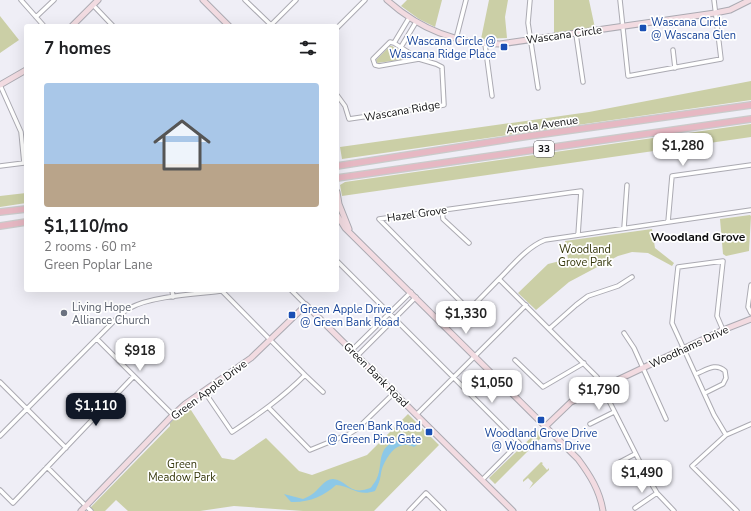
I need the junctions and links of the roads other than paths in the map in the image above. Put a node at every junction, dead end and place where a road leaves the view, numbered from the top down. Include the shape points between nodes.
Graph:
1 (21, 0) edge
2 (54, 0) edge
3 (98, 0) edge
4 (203, 0) edge
5 (245, 0) edge
6 (296, 0) edge
7 (365, 0) edge
8 (387, 0) edge
9 (466, 0) edge
10 (530, 0) edge
11 (620, 0) edge
12 (714, 0) edge
13 (750, 0) edge
14 (93, 5) junction
15 (715, 13) junction
16 (36, 17) junction
17 (409, 18) junction
18 (416, 22) junction
19 (42, 24) edge
20 (74, 24) edge
21 (111, 24) edge
22 (227, 24) edge
23 (270, 24) edge
24 (272, 24) edge
25 (339, 26) edge
26 (623, 26) junction
27 (576, 34) junction
28 (456, 39) junction
29 (531, 40) junction
30 (394, 43) junction
31 (485, 44) junction
32 (401, 47) junction
33 (673, 50) dead end
34 (419, 59) junction
35 (675, 68) junction
36 (24, 71) edge
37 (582, 82) dead end
38 (0, 85) edge
39 (538, 88) dead end
40 (492, 96) dead end
41 (339, 98) edge
42 (751, 105) edge
43 (751, 119) edge
44 (751, 165) edge
45 (0, 166) edge
46 (339, 166) edge
47 (339, 178) edge
48 (627, 185) dead end
49 (339, 202) edge
50 (24, 209) edge
51 (442, 210) junction
52 (751, 210) edge
53 (0, 212) edge
54 (339, 219) edge
55 (24, 222) edge
56 (668, 222) junction
57 (0, 226) edge
58 (624, 228) junction
59 (351, 233) junction
60 (578, 235) junction
61 (469, 243) dead end
62 (339, 263) edge
63 (632, 277) dead end
64 (499, 279) junction
65 (751, 285) edge
66 (172, 292) edge
67 (214, 292) edge
68 (223, 292) edge
69 (293, 292) edge
70 (411, 292) junction
71 (173, 297) junction
72 (416, 297) junction
73 (306, 305) junction
74 (526, 305) junction
75 (389, 313) junction
76 (751, 313) edge
77 (394, 319) junction
78 (751, 319) edge
79 (549, 329) junction
80 (724, 330) junction
81 (624, 333) dead end
82 (97, 339) junction
83 (270, 340) junction
84 (352, 350) junction
85 (684, 350) junction
86 (357, 356) junction
87 (475, 356) junction
88 (515, 360) dead end
89 (584, 363) junction
90 (644, 369) junction
91 (696, 374) junction
92 (305, 375) junction
93 (134, 376) junction
94 (454, 377) junction
95 (0, 382) edge
96 (602, 388) junction
97 (204, 391) junction
98 (323, 392) dead end
99 (394, 393) junction
100 (705, 393) junction
101 (269, 408) junction
102 (27, 409) junction
103 (614, 412) junction
104 (173, 415) junction
105 (416, 415) junction
106 (666, 419) dead end
107 (590, 424) dead end
108 (751, 424) edge
109 (546, 426) junction
110 (726, 435) junction
111 (0, 436) edge
112 (66, 448) junction
113 (635, 454) junction
114 (618, 463) dead end
115 (47, 467) junction
116 (482, 480) junction
117 (0, 490) edge
118 (657, 493) junction
119 (85, 506) junction
120 (635, 508) dead end
121 (80, 511) edge
122 (91, 511) edge
123 (409, 511) edge
124 (444, 511) edge
125 (513, 511) edge
126 (603, 511) edge
127 (674, 511) edge
128 (737, 511) edge

1 - 16 street
2 - 16 street
3 - 14 street
4 - 22 street
5 - 23 street
6 - 24 street
7 - 25 street
8 - 17 street, Wascana Circle
9 - 28 street
10 - 29 street via 528,23
11 - 26 street
12 - 15 street
13 - 15 street, Wascana Circle via 730,10
14 - 20 street
14 - 21 street
15 - 26 street, Wascana Circle
15 - 35 street via 721,59
16 - 19 street
17 - 18 street, Wascana Circle
17 - 30 street, Wascana Ridge
18 - 28 street, Wascana Circle
18 - 32 street
26 - 27 street, Wascana Circle
26 - 35 street via 628,76
27 - 29 street, Wascana Circle
27 - 37 street
28 - 31 street, Wascana Circle
29 - 31 street, Wascana Circle
29 - 39 street
30 - 32 street, Wascana Ridge
30 - 34 street, Wascana Ridge via 390,42 375,56 375,65
31 - 40 street
32 - 34 street, Wascana Ridge
33 - 35 street
34 - 41 street, Wascana Ridge via 442,67 444,105 349,119 345,106
36 - 38 street
38 - 45 street via 21,132 24,163
42 - 46 main road, Arcola Avenue / 33
43 - 47 main road, 33
44 - 56 street via 672,176
48 - 58 street
49 - 59 street
50 - 53 main road
51 - 60 street, Hazel Grove via 581,191
51 - 61 street via 443,219
51 - 64 street, Hazel Grove via 379,219 469,310
52 - 56 street
54 - 59 street
55 - 57 main road
56 - 58 street
58 - 60 street
59 - 70 street
60 - 64 street via 545,240 536,244
62 - 75 street
63 - 79 street via 618,286 588,296
64 - 74 street
65 - 76 street via 748,307
66 - 71 street
67 - 71 street
68 - 83 street
69 - 73 street, Green Bank Road
70 - 72 street
70 - 75 street
71 - 82 street via 142,302 129,308
72 - 77 street
72 - 87 street
73 - 83 street, Green Apple Drive
73 - 84 street, Green Bank Road
74 - 79 street
74 - 87 street
75 - 77 street
75 - 84 street
77 - 86 street
77 - 94 street
78 - 80 street, Woodhams Drive
79 - 89 street
80 - 85 street, Woodhams Drive
80 - 85 street via 717,316 722,261 678,267 672,323
81 - 90 street
82 - 93 street
82 - 102 street
83 - 92 street
83 - 97 street, Green Apple Drive via 251,358
84 - 86 street, Green Bank Road
85 - 90 street, Woodhams Drive
85 - 91 street
86 - 99 street, Green Bank Road
87 - 94 street
87 - 109 street
88 - 89 street via 543,387
89 - 96 street via 597,377
90 - 96 street, Woodhams Drive
90 - 106 street
91 - 100 street
91 - 100 street via 714,366 725,371 726,378 723,384
92 - 98 street
92 - 101 street
93 - 104 street
93 - 112 street
94 - 105 street
94 - 116 street via 519,443
95 - 102 street
96 - 103 street
96 - 109 street, Woodhams Drive via 571,402
97 - 101 street via 232,432
97 - 104 street, Green Apple Drive
99 - 101 street via 357,429 310,450
99 - 105 street, Green Bank Road
100 - 110 street
102 - 111 street
102 - 112 street
103 - 107 street
103 - 113 street
104 - 119 street, Green Apple Drive
105 - 116 street, Green Bank Road
108 - 110 street
109 - 126 street via 590,474 598,490
110 - 128 street via 692,466
112 - 115 street
113 - 114 street
113 - 118 street
115 - 117 street via 13,503
115 - 119 street
116 - 125 street, Green Bank Road
118 - 120 street
118 - 127 street
119 - 121 street, Green Apple Drive
119 - 122 street
123 - 124 street via 426,493

